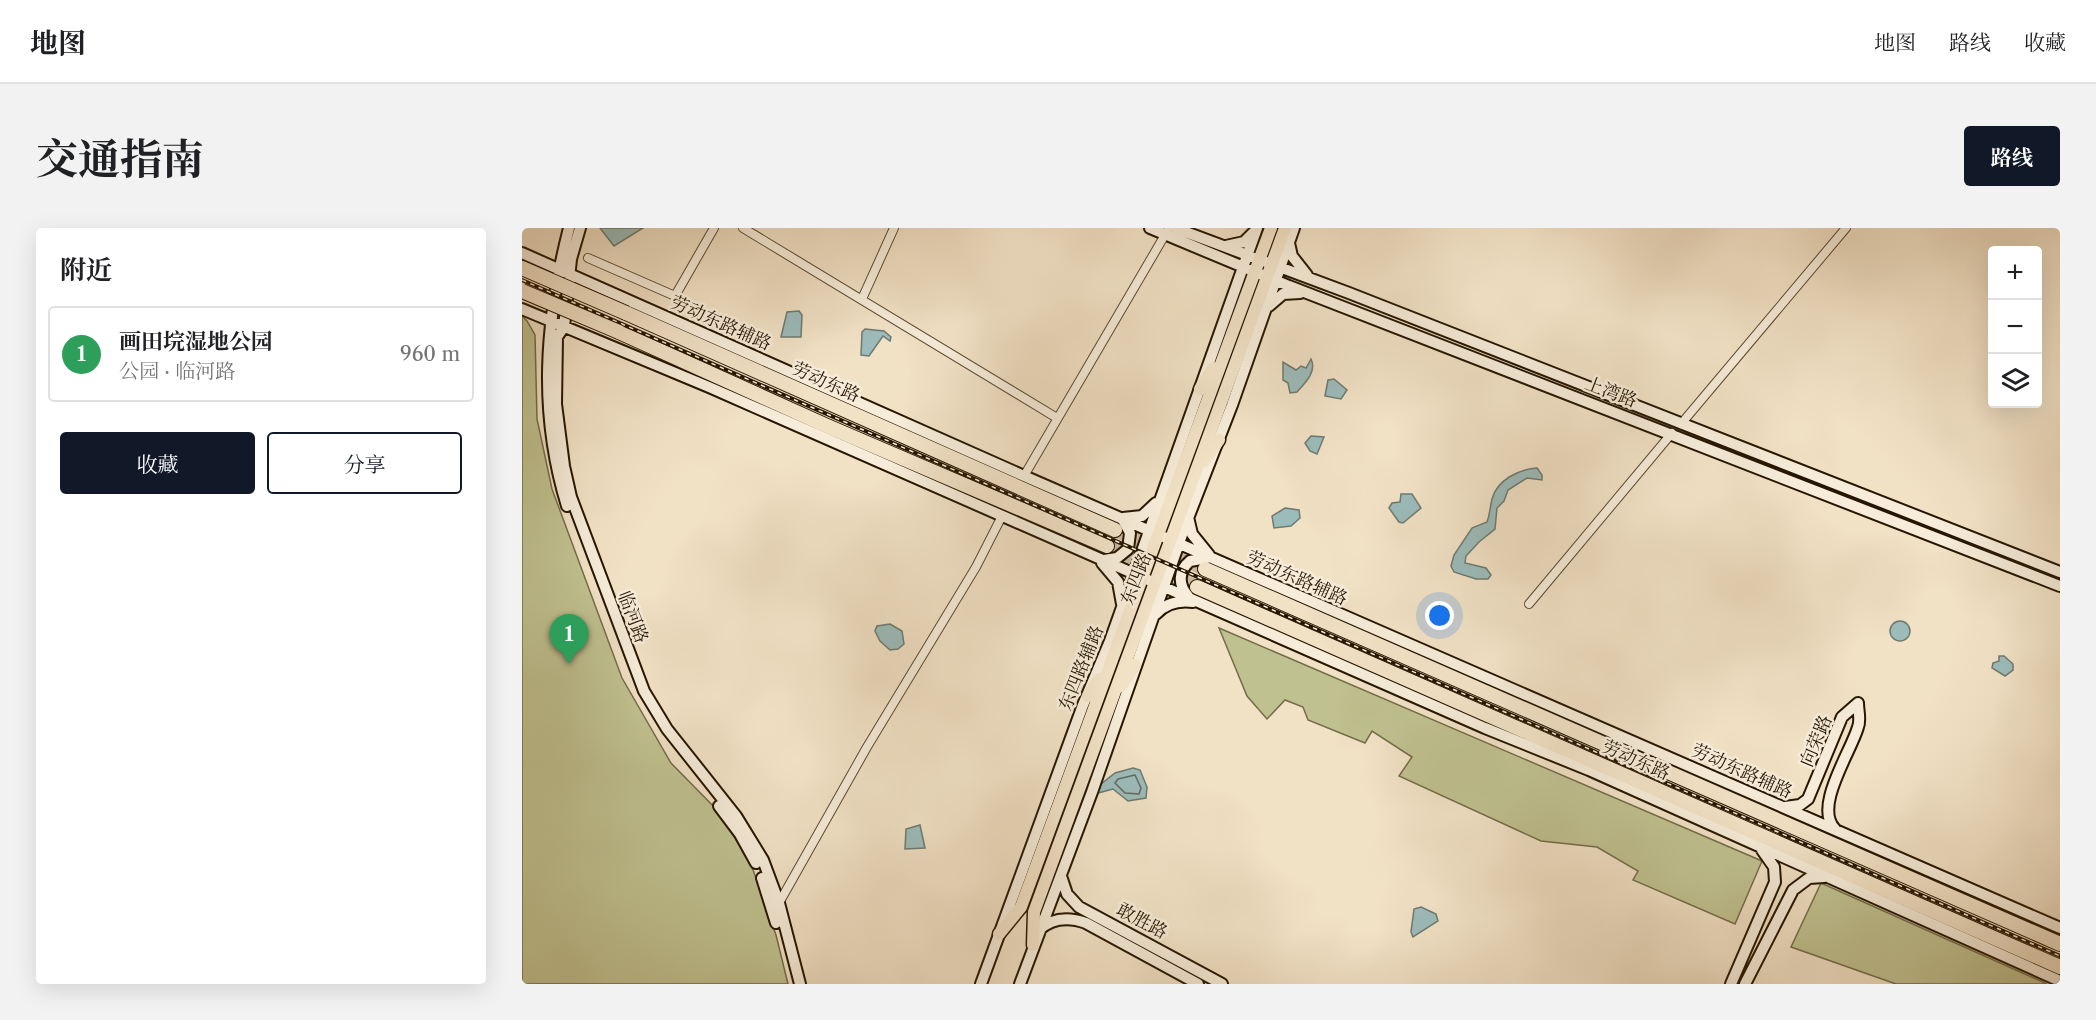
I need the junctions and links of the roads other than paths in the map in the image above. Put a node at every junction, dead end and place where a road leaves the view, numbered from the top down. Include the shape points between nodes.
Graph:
1 (570, 228) edge
2 (580, 228) edge
3 (714, 228) edge
4 (743, 228) edge
5 (894, 228) edge
6 (1150, 228) edge
7 (1175, 228) edge
8 (1257, 228) edge
9 (1271, 228) edge
10 (1287, 228) edge
11 (1294, 228) edge
12 (1846, 228) edge
13 (1167, 231) edge
14 (1289, 242) junction
15 (1222, 246) junction
16 (522, 253) edge
17 (1212, 254) junction
18 (588, 258) dead end
19 (1251, 263) junction
20 (1276, 265) junction
21 (522, 268) edge
22 (559, 269) junction
23 (571, 273) junction
24 (1271, 278) junction
25 (1316, 280) junction
26 (522, 291) edge
27 (1236, 291) junction
28 (1309, 294) junction
29 (862, 299) junction
30 (522, 309) edge
31 (1264, 314) junction
32 (1235, 320) junction
33 (549, 321) junction
34 (564, 327) junction
35 (1225, 349) junction
36 (1200, 389) junction
37 (1057, 418) junction
38 (1681, 424) junction
39 (1672, 433) junction
40 (1219, 440) junction
41 (1195, 474) junction
42 (1024, 476) junction
43 (1189, 490) junction
44 (1161, 495) junction
45 (1002, 516) junction
46 (1188, 517) junction
47 (1117, 522) junction
48 (1153, 533) junction
49 (1174, 542) junction
50 (1087, 553) junction
51 (1104, 553) junction
52 (1212, 563) junction
53 (2060, 572) edge
54 (1138, 575) junction
55 (1159, 584) junction
56 (2060, 586) edge
57 (1194, 592) junction
58 (1204, 604) junction
59 (1529, 604) dead end
60 (1126, 607) junction
61 (1148, 615) junction
62 (1110, 663) junction
63 (1136, 665) junction
64 (1088, 696) junction
65 (1112, 699) junction
66 (1783, 807) junction
67 (1837, 832) junction
68 (1759, 848) junction
69 (1061, 876) junction
70 (1826, 877) junction
71 (779, 903) junction
72 (2060, 928) edge
73 (1039, 930) junction
74 (999, 934) junction
75 (2060, 944) edge
76 (1034, 945) junction
77 (2060, 967) edge
78 (2060, 981) edge
79 (793, 984) edge
80 (800, 984) edge
81 (981, 984) edge
82 (1020, 984) edge
83 (1198, 984) edge
84 (1222, 984) edge
85 (1731, 984) edge
86 (1745, 984) edge

1 - 22 main road, 临河路
2 - 23 main road, 临河路 via 570,259
3 - 18 street via 675,296
4 - 29 street
5 - 29 street
6 - 13 main road, 上湾路
7 - 15 main road, 上湾路
8 - 15 main road via 1239,245
8 - 19 main road
9 - 19 main road, 东四路
10 - 14 main road
10 - 20 main road, 东四路
11 - 14 main road
12 - 38 street
13 - 17 main road, 上湾路
13 - 37 street
14 - 20 main road
14 - 25 main road via 1296,263
15 - 19 main road, 上湾路
16 - 22 main road, 劳动东路辅路
17 - 19 main road, 上湾路
17 - 27 main road via 1233,273
19 - 20 main road, 上湾路
19 - 24 main road, 上湾路
19 - 27 main road
19 - 32 main road, 东四路
20 - 24 main road, 东四路
20 - 25 main road, 上湾路
21 - 47 highway, 劳动东路, bridge
22 - 23 main road, 劳动东路辅路
22 - 33 main road, 临河路
23 - 34 main road, 临河路
23 - 42 main road, 劳动东路辅路
24 - 28 main road, 上湾路
24 - 31 main road
24 - 41 main road, 东四路
25 - 38 main road, 上湾路
26 - 51 highway, bridge
27 - 32 main road
27 - 36 main road
28 - 31 main road via 1277,297
28 - 39 main road, 上湾路
29 - 37 street
30 - 33 main road
31 - 40 main road
32 - 35 main road, 东四路
33 - 34 main road
33 - 79 main road, 临河路 via 549,428 560,486 576,533 646,710 727,816 754,859 774,912
34 - 45 main road
34 - 71 main road, 临河路 via 557,337 556,404 564,466 578,519 645,691 667,729 751,838
35 - 36 main road
35 - 48 main road, 东四路
36 - 44 main road
37 - 42 street
38 - 53 main road, 上湾路
39 - 56 main road, 上湾路
39 - 59 street
40 - 41 main road
40 - 46 main road
41 - 43 main road, 东四路
42 - 47 main road, 劳动东路辅路
43 - 46 main road
43 - 49 main road, 东四路
44 - 47 main road via 1142,516
44 - 48 main road
45 - 50 main road
45 - 71 street
46 - 49 main road
46 - 52 main road via 1189,528
47 - 48 main road, 劳动东路辅路
47 - 51 main road via 1130,533 1128,549 1112,560
48 - 49 main road, 劳动东路辅路
48 - 54 main road, 东四路
49 - 52 main road, 劳动东路辅路
49 - 55 main road, 东四路
50 - 51 main road
50 - 60 main road via 1113,573
51 - 54 main road
52 - 57 main road via 1190,561 1181,572 1181,587
52 - 66 main road, 劳动东路辅路
52 - 75 highway, 劳动东路
54 - 55 main road
54 - 60 main road, 东四路
55 - 57 main road
55 - 61 main road, 东四路
57 - 58 main road
57 - 77 highway, 劳动东路
58 - 61 main road via 1177,601
58 - 68 main road
60 - 61 main road via 1139,599
60 - 62 main road, 东四路
60 - 64 main road, 东四路辅路
61 - 63 main road
61 - 65 main road, 东四路
62 - 64 main road
62 - 74 main road, 东四路 via 1021,906
63 - 65 main road
63 - 69 main road
64 - 74 main road, 东四路辅路
65 - 76 main road, 东四路 via 1034,912
66 - 67 main road, 劳动东路辅路
66 - 67 main road, 向荣路 via 1808,799 1842,717 1858,703 1860,724 1828,804 1829,822
67 - 72 main road, 劳动东路辅路
68 - 70 main road
68 - 85 main road via 1772,862 1774,882
69 - 73 main road
69 - 84 main road, 敢胜路 via 1067,894 1079,907
70 - 78 main road
70 - 86 main road via 1809,879 1793,890
71 - 80 main road, 临河路
73 - 76 main road
73 - 83 main road, 敢胜路 via 1059,920 1086,923
74 - 81 main road, 东四路辅路
76 - 82 main road

